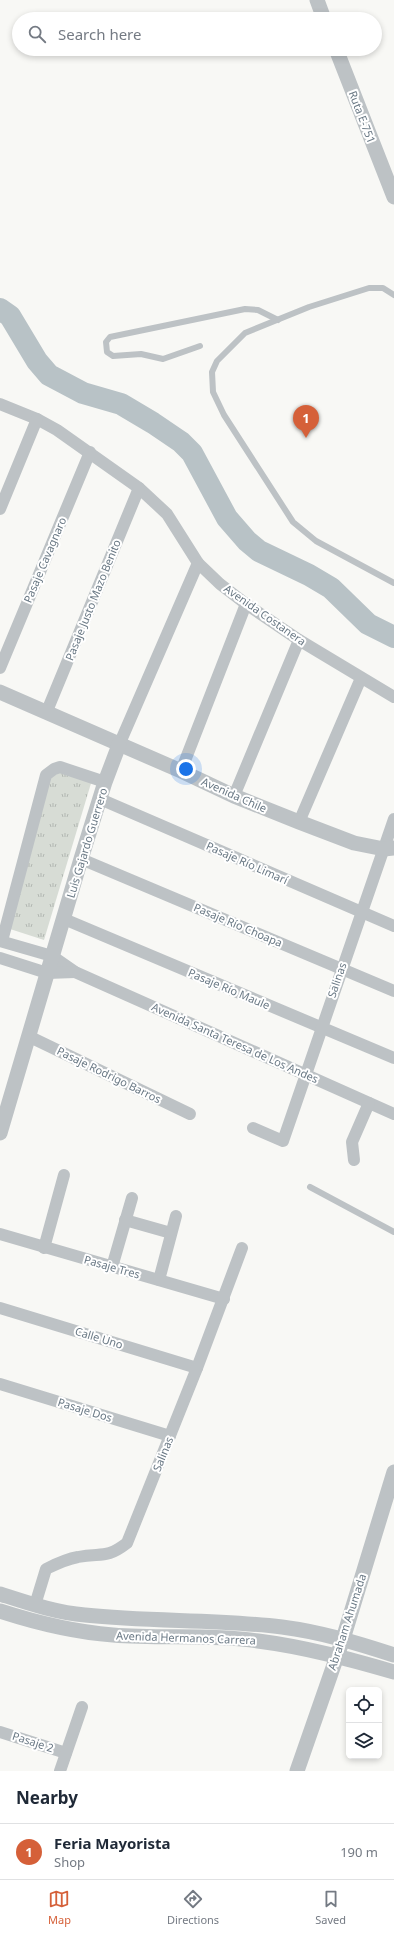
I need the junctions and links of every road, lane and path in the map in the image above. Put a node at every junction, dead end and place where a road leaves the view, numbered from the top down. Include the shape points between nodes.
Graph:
1 (317, 0) edge
2 (321, 12) edge
3 (339, 56) edge
4 (392, 191) edge
5 (394, 295) edge
6 (278, 320) junction
7 (200, 346) dead end
8 (0, 404) edge
9 (37, 419) junction
10 (90, 452) junction
11 (139, 488) junction
12 (0, 509) edge
13 (198, 563) junction
14 (394, 583) edge
15 (246, 604) junction
16 (299, 640) junction
17 (0, 668) edge
18 (361, 678) junction
19 (0, 692) edge
20 (394, 697) edge
21 (47, 711) junction
22 (119, 745) junction
23 (181, 770) junction
24 (105, 782) junction
25 (234, 796) junction
26 (100, 799) junction
27 (394, 819) edge
28 (299, 822) junction
29 (389, 848) edge
30 (81, 859) junction
31 (360, 913) junction
32 (64, 919) junction
33 (394, 926) edge
34 (1, 941) edge
35 (52, 956) junction
36 (0, 958) edge
37 (341, 968) junction
38 (75, 972) junction
39 (47, 973) junction
40 (394, 991) edge
41 (321, 1027) junction
42 (28, 1036) junction
43 (394, 1058) edge
44 (305, 1074) junction
45 (369, 1103) junction
46 (190, 1114) dead end
47 (394, 1114) edge
48 (253, 1128) dead end
49 (0, 1133) edge
50 (354, 1160) dead end
51 (64, 1175) dead end
52 (310, 1187) dead end
53 (132, 1198) dead end
54 (176, 1216) dead end
55 (125, 1220) junction
56 (171, 1232) junction
57 (394, 1232) edge
58 (0, 1234) edge
59 (44, 1248) junction
60 (242, 1248) dead end
61 (112, 1267) junction
62 (159, 1280) junction
63 (224, 1299) junction
64 (0, 1308) edge
65 (197, 1368) junction
66 (0, 1384) edge
67 (170, 1436) junction
68 (392, 1481) edge
69 (0, 1594) edge
70 (35, 1605) junction
71 (0, 1611) edge
72 (343, 1639) junction
73 (337, 1655) junction
74 (394, 1655) edge
75 (394, 1672) edge
76 (82, 1707) dead end
77 (0, 1732) edge
78 (66, 1753) junction
79 (60, 1771) edge
80 (297, 1771) edge

1 - 2 street
3 - 4 street, Ruta E-751
5 - 6 lane via 383,288 369,288
6 - 7 lane via 258,310 245,309 110,336 106,342 107,352 114,356 141,354 163,359
6 - 14 lane via 245,333 217,360 212,372 213,392 224,415 293,522 316,540
8 - 9 street, Avenida Costanera
9 - 10 street, Avenida Costanera
9 - 12 street
10 - 11 street, Avenida Costanera
10 - 17 street, Pasaje Cavagnaro
11 - 13 street, Avenida Costanera via 167,514
11 - 21 street, Pasaje Justo Mazo Benito
13 - 15 street, Avenida Costanera
13 - 22 street, Luis Gajardo Guerrero
15 - 16 street, Avenida Costanera
15 - 23 street
16 - 18 street, Avenida Costanera
16 - 25 street
18 - 20 street, Avenida Costanera
18 - 28 street
19 - 21 street, Avenida Chile
21 - 22 street, Avenida Chile
22 - 23 street, Avenida Chile
22 - 24 street, Luis Gajardo Guerrero
23 - 25 street, Avenida Chile
24 - 26 street, Luis Gajardo Guerrero
24 - 34 street via 60,767 46,775
25 - 28 street, Avenida Chile
26 - 30 street, Luis Gajardo Guerrero
26 - 31 street, Pasaje Río Limarí
27 - 29 street, Salinas
28 - 29 street, Avenida Chile via 354,843
29 - 31 street, Salinas
30 - 32 street, Luis Gajardo Guerrero
30 - 37 street, Pasaje Río Choapa
31 - 33 street, Pasaje Río Limarí
31 - 37 street, Salinas
32 - 35 street, Luis Gajardo Guerrero
32 - 41 street, Pasaje Río Maule
34 - 35 street, Avenida Santa Teresa de Los Andes
35 - 38 street, Avenida Santa Teresa de Los Andes
35 - 39 street, Luis Gajardo Guerrero
36 - 39 street, Avenida Santa Teresa de Los Andes
37 - 40 street, Pasaje Río Choapa
37 - 41 street, Salinas
38 - 39 street, Avenida Santa Teresa de Los Andes
38 - 44 street, Avenida Santa Teresa de Los Andes
39 - 42 street, Luis Gajardo Guerrero
41 - 43 street, Pasaje Río Maule
41 - 44 street, Salinas
42 - 46 street, Pasaje Rodrigo Barros
42 - 49 street, Luis Gajardo Guerrero
44 - 45 street, Avenida Santa Teresa de Los Andes
44 - 48 street, Salinas via 283,1141
45 - 47 street, Avenida Santa Teresa de Los Andes
45 - 50 street via 352,1142
51 - 59 street
52 - 57 lane
53 - 55 street
54 - 56 street
55 - 56 street
55 - 61 street
56 - 62 street
58 - 59 street, Pasaje Tres
59 - 61 street, Pasaje Tres
60 - 63 street, Salinas
61 - 62 street, Pasaje Tres
62 - 63 street, Pasaje Tres
63 - 65 street, Salinas
64 - 65 street, Calle Uno
65 - 67 street, Salinas
66 - 67 street, Pasaje Dos
67 - 70 street, Salinas via 127,1543 115,1553 79,1557 59,1562 46,1569
68 - 72 street, Abraham Ahumada
69 - 70 street, Avenida Hermanos Carrera
70 - 72 street, Avenida Hermanos Carrera via 84,1615 284,1627
71 - 73 street, Avenida Hermanos Carrera via 27,1620 80,1631 113,1635 258,1640
72 - 73 street, Abraham Ahumada
72 - 74 street, Avenida Hermanos Carrera
73 - 75 street, Avenida Hermanos Carrera
73 - 80 street, Abraham Ahumada
76 - 78 street
77 - 78 street, Pasaje 2
78 - 79 street

